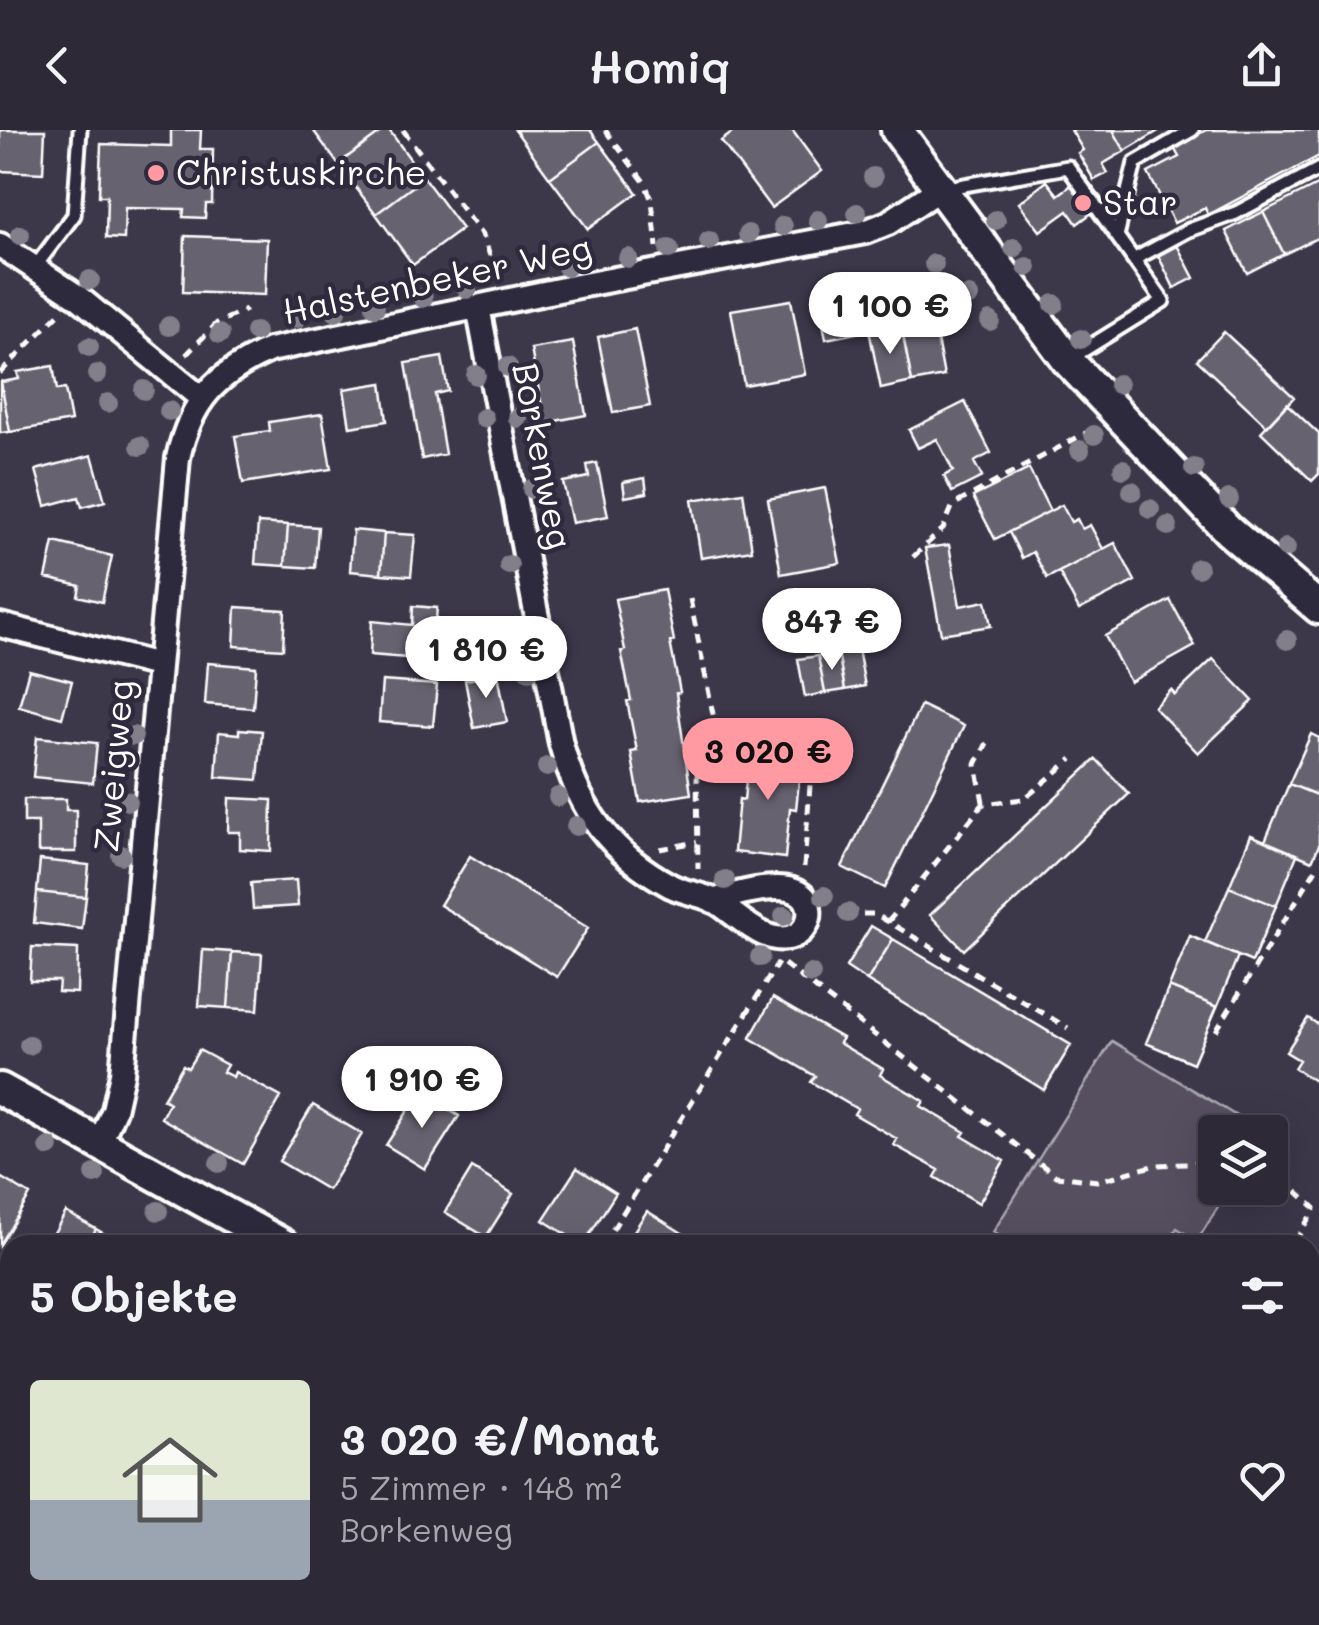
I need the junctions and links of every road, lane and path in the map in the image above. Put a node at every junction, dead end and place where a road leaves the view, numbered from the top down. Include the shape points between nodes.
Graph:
1 (80, 130) edge
2 (403, 130) edge
3 (605, 130) edge
4 (897, 130) edge
5 (1192, 130) edge
6 (1319, 170) edge
7 (940, 189) junction
8 (1117, 236) junction
9 (0, 245) edge
10 (658, 247) dead end
11 (1134, 260) junction
12 (494, 265) dead end
13 (35, 266) junction
14 (478, 307) junction
15 (246, 310) dead end
16 (60, 314) dead end
17 (192, 352) junction
18 (180, 358) dead end
19 (200, 359) dead end
20 (1068, 360) junction
21 (0, 373) edge
22 (202, 398) junction
23 (1117, 416) junction
24 (913, 557) dead end
25 (690, 600) dead end
26 (1319, 608) edge
27 (0, 625) edge
28 (158, 665) junction
29 (987, 744) dead end
30 (1072, 759) dead end
31 (811, 772) dead end
32 (983, 804) junction
33 (697, 842) junction
34 (645, 852) dead end
35 (1319, 864) edge
36 (803, 875) dead end
37 (698, 878) dead end
38 (713, 900) junction
39 (863, 914) dead end
40 (888, 922) junction
41 (779, 949) junction
42 (1068, 1028) dead end
43 (1216, 1031) dead end
44 (0, 1089) edge
45 (100, 1142) junction
46 (1198, 1161) edge
47 (1288, 1183) edge
48 (259, 1235) edge
49 (609, 1235) edge
50 (1299, 1235) edge

1 - 13 lane via 74,215
2 - 12 path via 484,238
3 - 10 path via 645,183
4 - 7 main road
5 - 8 lane via 1135,163
6 - 11 lane
7 - 8 lane via 1068,167
7 - 14 street, Halstenbeker Weg via 865,232
7 - 20 main road
8 - 11 lane
9 - 13 street
11 - 20 lane via 1163,301
13 - 22 street
14 - 22 street, Halstenbeker Weg via 270,350 219,379
14 - 38 street, Borkenweg via 571,781 612,844 674,888
15 - 17 path via 217,323
16 - 21 path
17 - 18 path
17 - 19 path
20 - 23 main road
22 - 28 street, Zweigweg via 178,458
23 - 24 path via 953,505 943,529
23 - 26 main road via 1228,530
25 - 33 path via 716,730 697,766
27 - 28 street
28 - 45 street, Zweigweg via 122,1074
29 - 32 path via 976,764
30 - 32 path via 1024,799
31 - 36 path
32 - 40 path
33 - 34 path
33 - 37 path
35 - 43 path
38 - 41 street, Borkenweg
38 - 41 street via 782,888 805,897 810,908 804,930
39 - 40 path
40 - 42 path
41 - 46 path via 1056,1176 1098,1181
41 - 49 path
44 - 45 main road
45 - 48 main road
47 - 50 path via 1315,1208

